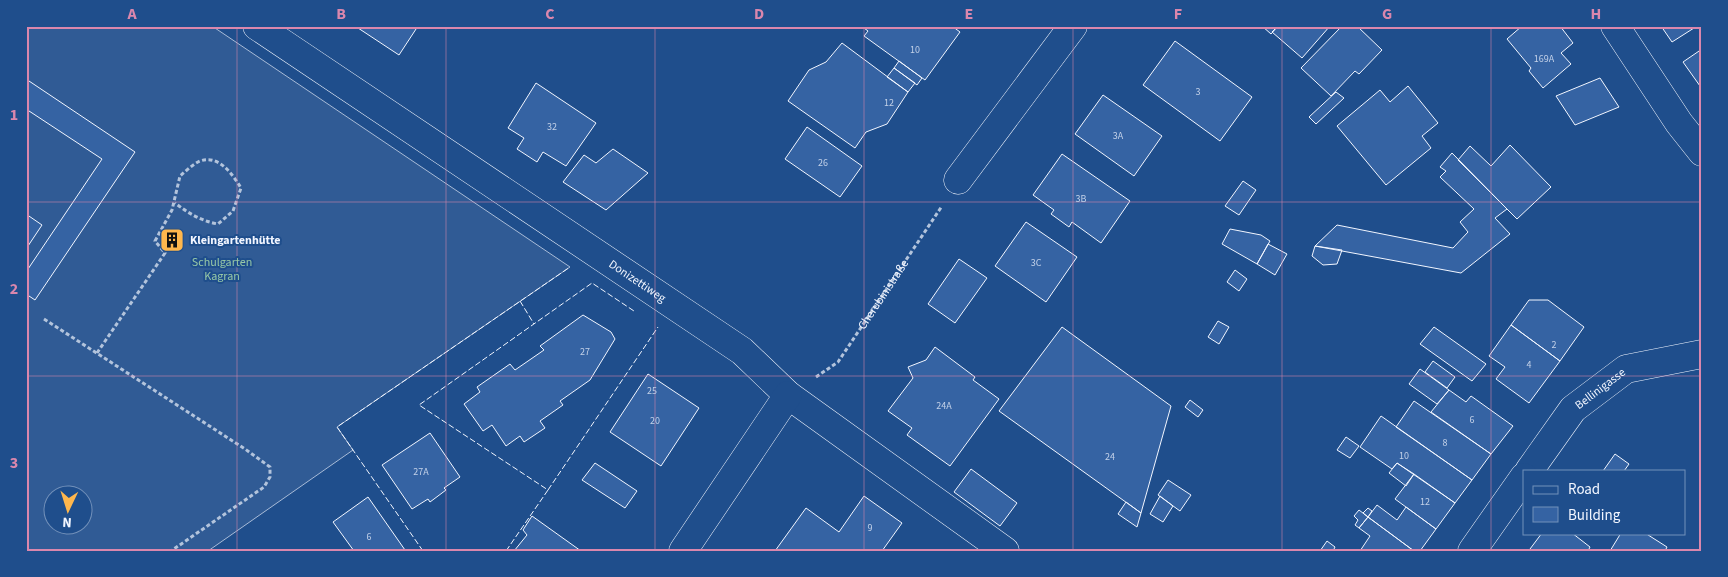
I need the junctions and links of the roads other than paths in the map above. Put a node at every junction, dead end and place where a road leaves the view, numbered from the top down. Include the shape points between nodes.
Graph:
1 (257, 26) edge
2 (1073, 26) edge
3 (1615, 26) edge
4 (1702, 152) edge
5 (958, 180) road end
6 (1702, 354) edge
7 (788, 395) junction
8 (1530, 470) edge
9 (1523, 478) edge
10 (683, 551) edge
11 (1005, 551) edge
12 (1472, 551) edge

1 - 7 street, Donizettiweg via 742,351
2 - 5 street
3 - 4 street via 1679,124
6 - 8 street, Bellinigasse via 1626,369 1573,409
7 - 10 street
7 - 11 street, Donizettiweg
9 - 12 street

